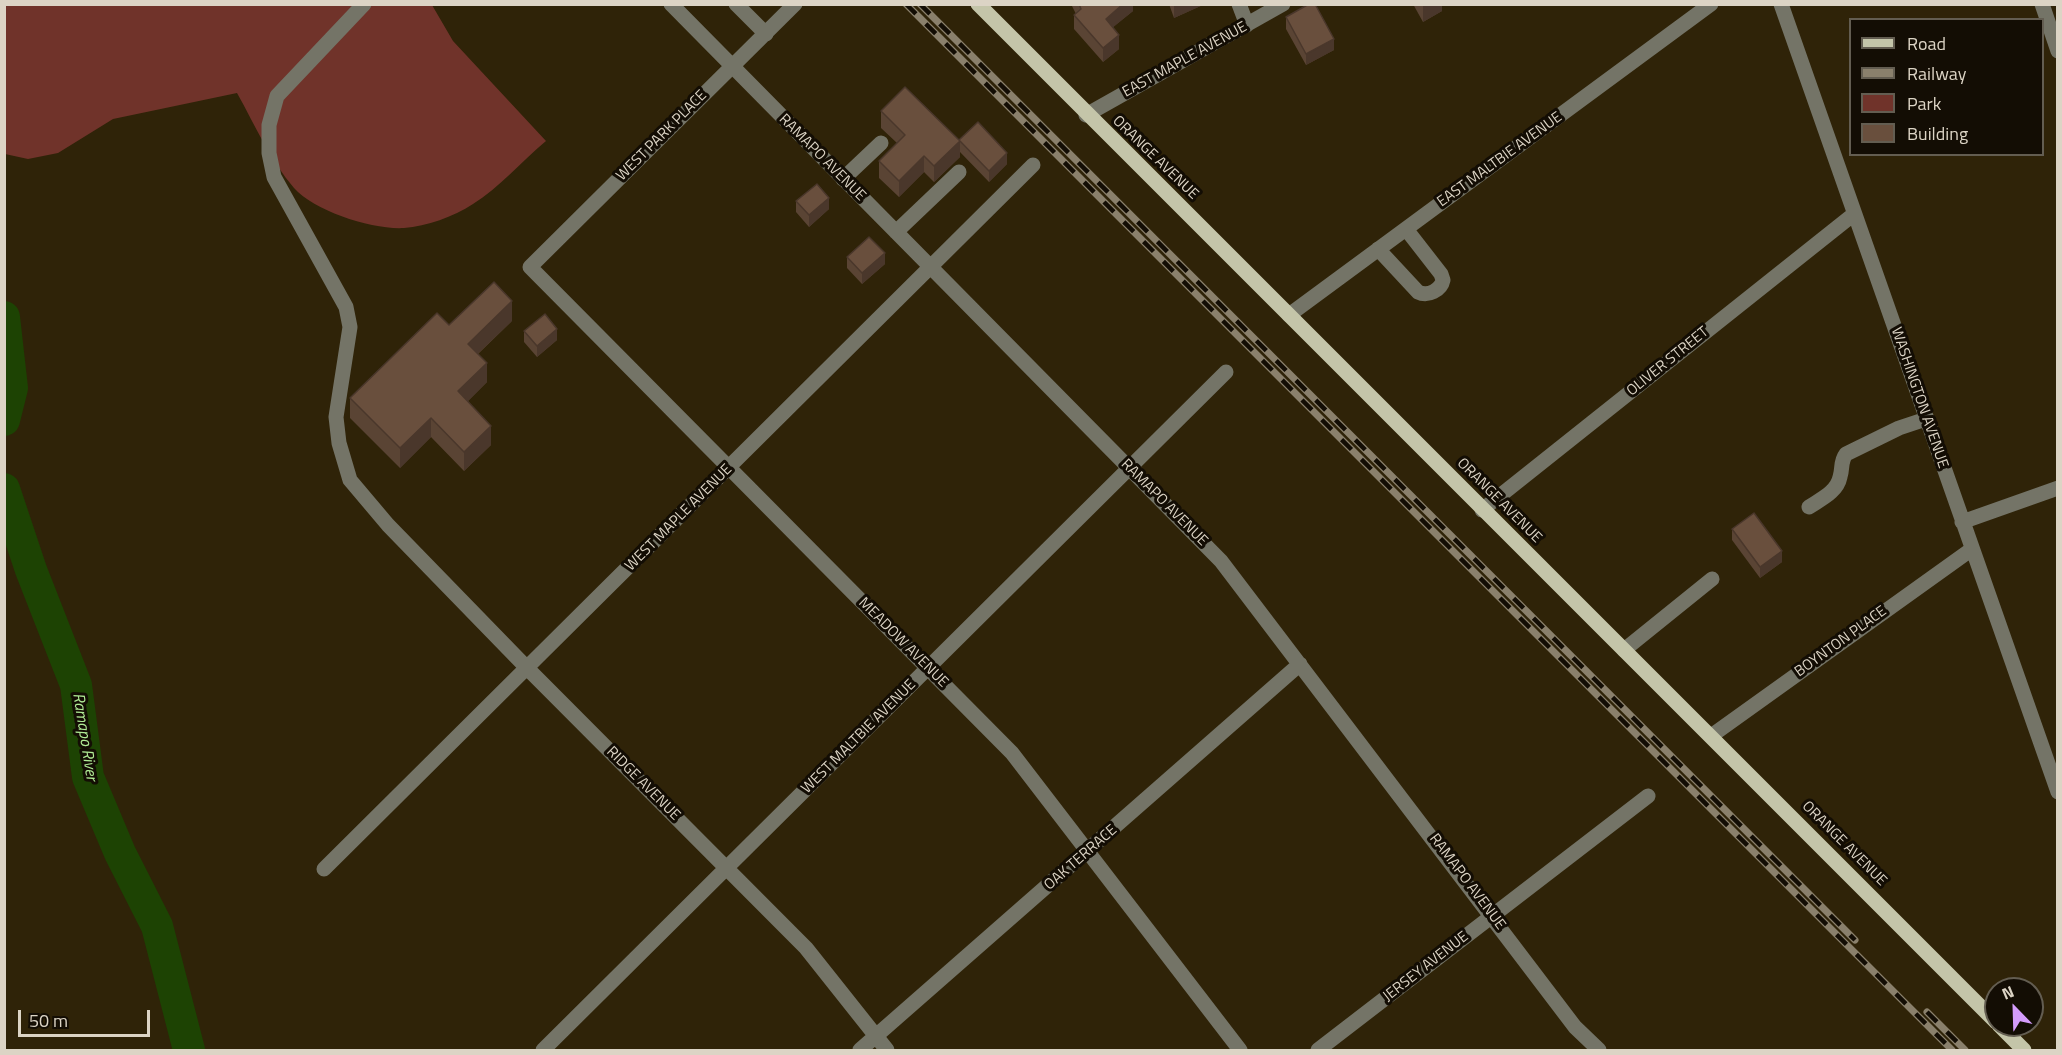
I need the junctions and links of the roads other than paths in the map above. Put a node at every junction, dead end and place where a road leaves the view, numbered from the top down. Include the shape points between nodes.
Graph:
1 (364, 4) edge
2 (671, 4) edge
3 (736, 4) edge
4 (795, 4) edge
5 (978, 4) edge
6 (1239, 4) edge
7 (1283, 4) edge
8 (1711, 4) edge
9 (1781, 4) edge
10 (2042, 4) edge
11 (1247, 25) junction
12 (766, 34) junction
13 (2058, 51) edge
14 (732, 67) junction
15 (1086, 116) junction
16 (881, 143) dead end
17 (1033, 165) dead end
18 (959, 172) dead end
19 (843, 179) junction
20 (1854, 214) junction
21 (1406, 229) junction
22 (896, 232) junction
23 (1378, 249) junction
24 (930, 266) junction
25 (530, 267) joint
26 (1289, 315) junction
27 (1226, 372) dead end
28 (1926, 419) junction
29 (729, 468) junction
30 (1131, 469) junction
31 (2058, 488) edge
32 (1809, 507) dead end
33 (1482, 510) junction
34 (1962, 522) junction
35 (1972, 549) junction
36 (1712, 579) dead end
37 (1624, 650) junction
38 (1300, 664) junction
39 (928, 668) junction
40 (528, 669) junction
41 (1711, 735) junction
42 (2058, 792) edge
43 (1648, 796) dead end
44 (1089, 851) junction
45 (727, 868) junction
46 (324, 869) dead end
47 (1492, 915) junction
48 (1984, 1011) edge
49 (877, 1036) junction
50 (2010, 1037) edge
51 (543, 1050) edge
52 (860, 1050) edge
53 (887, 1050) edge
54 (1240, 1050) edge
55 (1318, 1050) edge
56 (1599, 1050) edge
57 (2024, 1050) edge

1 - 40 street, RIDGE AVENUE via 277,96 268,125 274,177 346,307 350,327 336,417 339,443 350,480 388,525
2 - 14 street, RAMAPO AVENUE
3 - 12 street
4 - 12 street, WEST PARK PLACE
5 - 15 main road, ORANGE AVENUE
6 - 11 street
7 - 11 street, EAST MAPLE AVENUE
8 - 21 street, EAST MALTBIE AVENUE
9 - 20 street, WASHINGTON AVENUE
10 - 13 street
11 - 15 street, EAST MAPLE AVENUE
12 - 14 street, WEST PARK PLACE
14 - 19 street, RAMAPO AVENUE
14 - 25 street, WEST PARK PLACE
15 - 26 main road, ORANGE AVENUE
16 - 19 street
17 - 24 street, WEST MAPLE AVENUE
18 - 22 street
19 - 22 street, RAMAPO AVENUE
20 - 28 street, WASHINGTON AVENUE
20 - 33 street, OLIVER STREET
21 - 23 street, EAST MALTBIE AVENUE
21 - 23 street via 1440,274 1443,280 1439,288 1418,292
22 - 24 street, RAMAPO AVENUE
23 - 26 street, EAST MALTBIE AVENUE
24 - 29 street, WEST MAPLE AVENUE
24 - 30 street, RAMAPO AVENUE
25 - 29 street, MEADOW AVENUE
26 - 33 main road, ORANGE AVENUE
27 - 30 street, WEST MALTBIE AVENUE
28 - 32 street via 1846,454 1841,461 1837,488
28 - 34 street, WASHINGTON AVENUE
29 - 39 street, MEADOW AVENUE
29 - 40 street, WEST MAPLE AVENUE
30 - 38 street, RAMAPO AVENUE via 1221,561
30 - 39 street, WEST MALTBIE AVENUE
31 - 34 street
33 - 37 main road, ORANGE AVENUE
34 - 35 street, WASHINGTON AVENUE
35 - 41 street, BOYNTON PLACE
35 - 42 street, WASHINGTON AVENUE
36 - 37 street
37 - 41 main road, ORANGE AVENUE
38 - 44 street, OAK TERRACE
38 - 47 street, RAMAPO AVENUE
39 - 44 street, MEADOW AVENUE via 1012,753
39 - 45 street, WEST MALTBIE AVENUE
40 - 45 street, RIDGE AVENUE
40 - 46 street, WEST MAPLE AVENUE
41 - 48 main road, ORANGE AVENUE
43 - 47 street, JERSEY AVENUE
44 - 49 street, OAK TERRACE
44 - 54 street, MEADOW AVENUE
45 - 49 street, RIDGE AVENUE via 806,948
45 - 51 street, WEST MALTBIE AVENUE
47 - 55 street, JERSEY AVENUE
47 - 56 street, RAMAPO AVENUE via 1575,1027
49 - 52 street, OAK TERRACE
49 - 53 street, RIDGE AVENUE
50 - 57 main road, ORANGE AVENUE

